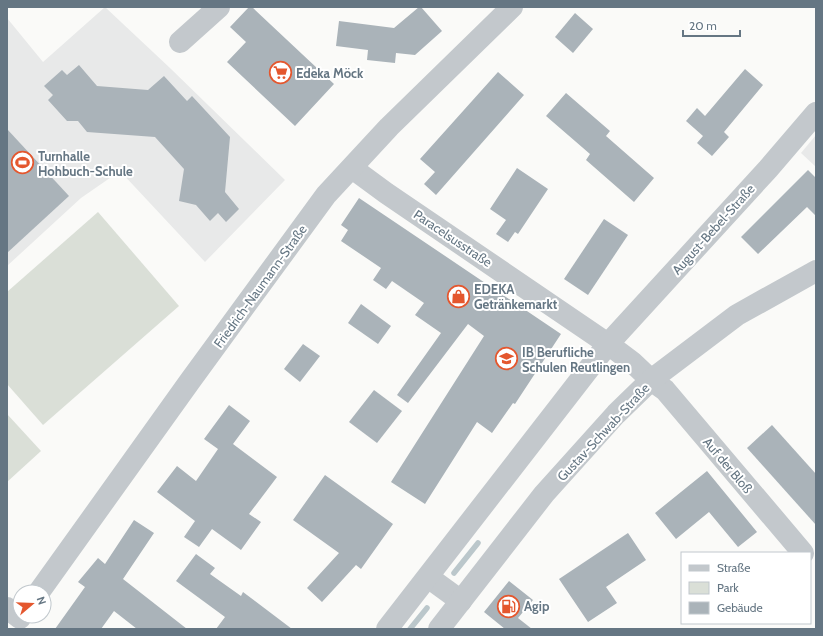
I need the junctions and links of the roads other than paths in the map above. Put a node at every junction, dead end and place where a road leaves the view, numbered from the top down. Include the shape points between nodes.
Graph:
1 (219, 7) edge
2 (512, 7) edge
3 (180, 42) dead end
4 (816, 113) edge
5 (352, 168) junction
6 (816, 271) edge
7 (608, 344) junction
8 (651, 380) junction
9 (802, 552) edge
10 (428, 577) junction
11 (45, 584) edge
12 (461, 602) junction
13 (387, 629) edge
14 (439, 629) edge

1 - 3 street
2 - 5 street, Friedrich-Naumann-Straße
4 - 7 street, August-Bebel-Straße
5 - 7 street, Paracelsusstraße
5 - 11 street, Friedrich-Naumann-Straße via 326,195
6 - 8 street, Gustav-Schwab-Straße via 737,315
7 - 8 street, Paracelsusstraße
7 - 10 street
8 - 9 street, Auf der Bloß via 665,390
8 - 12 street, Gustav-Schwab-Straße via 616,414 544,494
10 - 12 street
10 - 13 street
12 - 14 street, Gustav-Schwab-Straße

